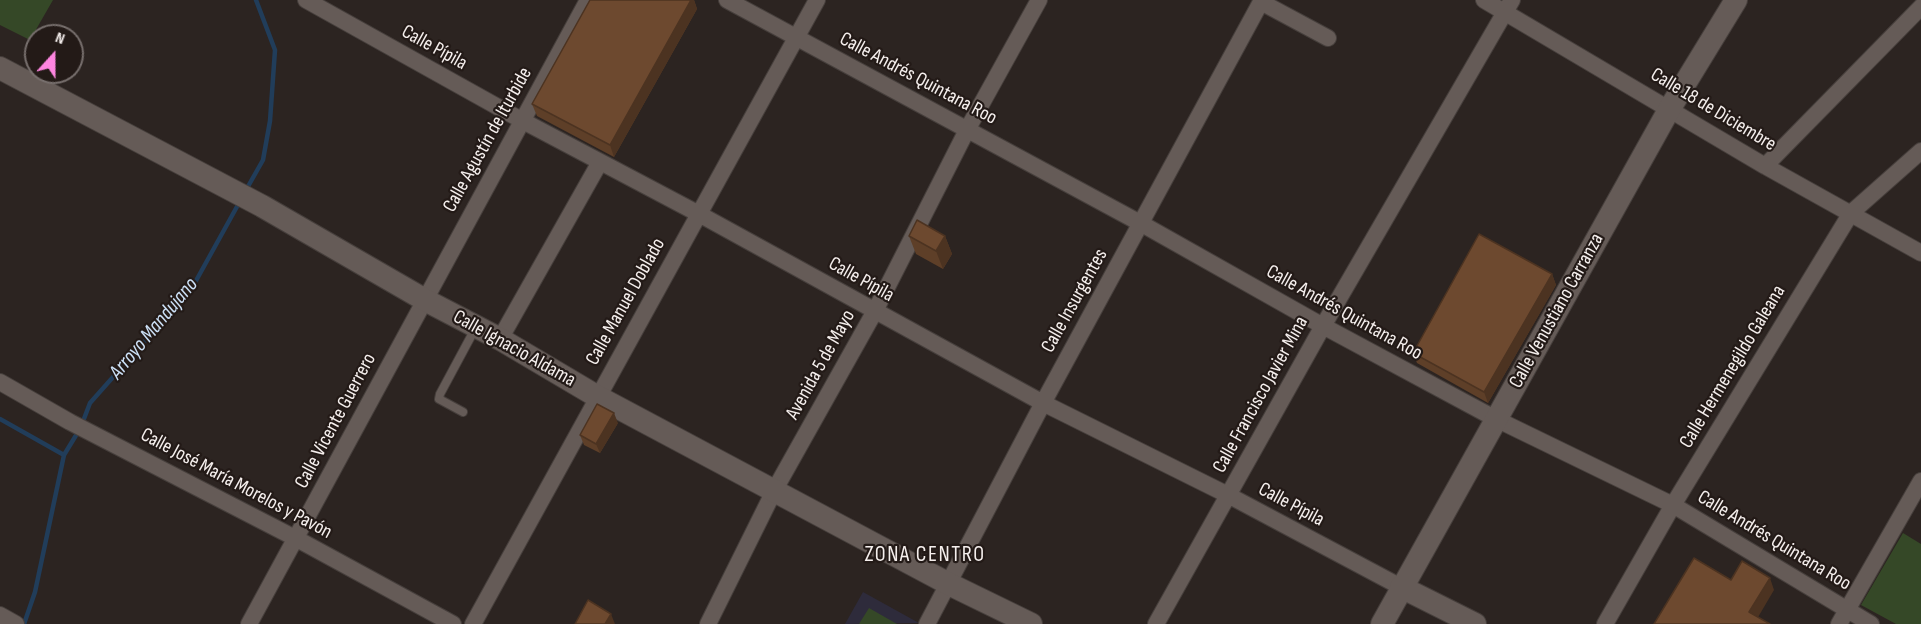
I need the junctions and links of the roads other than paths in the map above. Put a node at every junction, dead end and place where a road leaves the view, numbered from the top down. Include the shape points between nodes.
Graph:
1 (306, 0) edge
2 (588, 0) edge
3 (727, 0) edge
4 (817, 0) edge
5 (1038, 0) edge
6 (1484, 0) edge
7 (1736, 0) edge
8 (1262, 1) edge
9 (1508, 6) edge
10 (1921, 7) edge
11 (796, 38) junction
12 (1328, 38) dead end
13 (0, 68) edge
14 (1670, 108) junction
15 (523, 121) junction
16 (967, 130) junction
17 (1921, 151) edge
18 (600, 162) junction
19 (1765, 166) junction
20 (1851, 213) junction
21 (699, 214) junction
22 (1142, 224) junction
23 (1921, 253) edge
24 (424, 300) junction
25 (875, 311) junction
26 (1323, 326) junction
27 (476, 327) junction
28 (500, 339) junction
29 (0, 382) edge
30 (598, 397) junction
31 (1043, 403) junction
32 (463, 412) dead end
33 (1496, 419) junction
34 (1921, 481) edge
35 (774, 491) junction
36 (1228, 495) junction
37 (1673, 505) junction
38 (297, 539) junction
39 (949, 584) junction
40 (1401, 587) junction
41 (0, 615) edge
42 (1843, 617) edge
43 (15, 624) edge
44 (249, 624) edge
45 (453, 624) edge
46 (473, 624) edge
47 (708, 624) edge
48 (927, 624) edge
49 (1031, 624) edge
50 (1156, 624) edge
51 (1382, 624) edge
52 (1475, 624) edge
53 (1605, 624) edge
54 (1871, 624) edge

1 - 15 street, Calle Pípila
2 - 15 street, Calle Agustín de Iturbide
3 - 11 street, Calle Andrés Quintana Roo
4 - 11 street, Calle Manuel Doblado
5 - 16 street, Avenida 5 de Mayo
6 - 9 street, Calle 18 de Diciembre
7 - 14 street, Calle Venustiano Carranza
8 - 12 street
8 - 22 street, Calle Insurgentes
9 - 14 street, Calle 18 de Diciembre
9 - 26 street, Calle Francisco Javier Mina
10 - 19 street
11 - 16 street, Calle Andrés Quintana Roo
11 - 21 street, Calle Manuel Doblado
13 - 24 street, Calle Ignacio Aldama via 262,206
14 - 19 street, Calle 18 de Diciembre
14 - 33 street, Calle Venustiano Carranza
15 - 18 street, Calle Pípila
15 - 24 street, Calle Agustín de Iturbide
16 - 22 street, Calle Andrés Quintana Roo
16 - 25 street, Avenida 5 de Mayo
17 - 20 street, Calle Hermenegildo Galeana
18 - 21 street, Calle Pípila
18 - 28 street
19 - 20 street, Calle 18 de Diciembre
20 - 23 street, Calle 18 de Diciembre
20 - 37 street, Calle Hermenegildo Galeana
21 - 25 street, Calle Pípila
21 - 30 street, Calle Manuel Doblado
22 - 26 street, Calle Andrés Quintana Roo
22 - 31 street, Calle Insurgentes
24 - 27 street, Calle Ignacio Aldama
24 - 38 street, Calle Vicente Guerrero
25 - 31 street, Calle Pípila
25 - 35 street, Avenida 5 de Mayo
26 - 33 street, Calle Andrés Quintana Roo
26 - 36 street, Calle Francisco Javier Mina
27 - 28 street, Calle Ignacio Aldama
27 - 32 lane via 439,399
28 - 30 street, Calle Ignacio Aldama
29 - 38 street, Calle José María Morelos y Pavón
30 - 35 street, Calle Ignacio Aldama
30 - 46 street, Calle Manuel Doblado
31 - 36 street, Calle Pípila
31 - 39 street, Calle Insurgentes
33 - 37 street, Calle Andrés Quintana Roo
33 - 40 street, Calle Venustiano Carranza
34 - 42 street
35 - 39 street, Calle Ignacio Aldama
35 - 47 street, Avenida 5 de Mayo
36 - 40 street, Calle Pípila
36 - 50 street, Calle Francisco Javier Mina
37 - 42 street, Calle Andrés Quintana Roo
37 - 53 street, Calle Hermenegildo Galeana
38 - 44 street, Calle Vicente Guerrero
38 - 45 street, Calle José María Morelos y Pavón
39 - 48 street, Calle Insurgentes
39 - 49 street, Calle Ignacio Aldama
40 - 51 street, Calle Venustiano Carranza
40 - 52 street
41 - 43 street
42 - 54 street, Calle Andrés Quintana Roo

